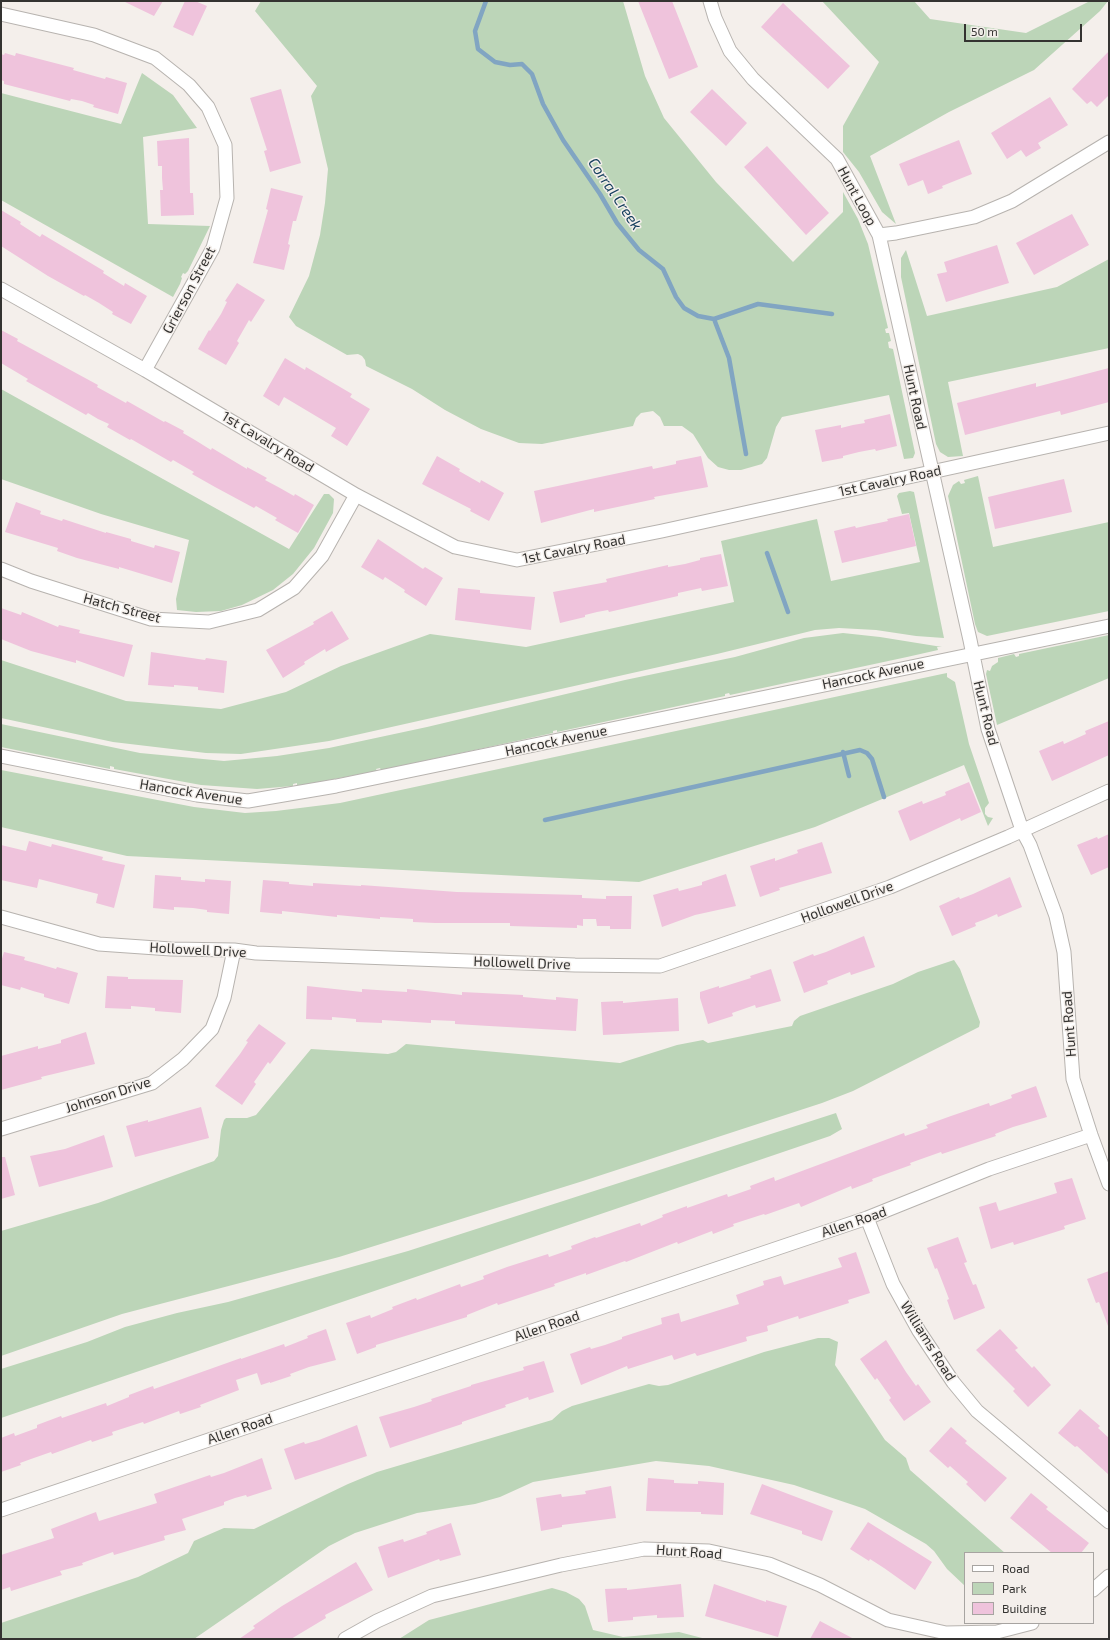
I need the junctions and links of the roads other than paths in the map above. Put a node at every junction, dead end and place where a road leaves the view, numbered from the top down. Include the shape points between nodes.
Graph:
1 (710, 1) edge
2 (1, 14) edge
3 (1109, 142) edge
4 (879, 235) junction
5 (1, 289) edge
6 (145, 370) junction
7 (1109, 433) edge
8 (932, 472) junction
9 (356, 495) junction
10 (1, 569) edge
11 (1109, 626) edge
12 (972, 654) junction
13 (1, 756) edge
14 (1109, 791) edge
15 (1022, 830) junction
16 (1, 917) edge
17 (234, 950) junction
18 (1, 1129) edge
19 (1091, 1135) junction
20 (1109, 1184) edge
21 (867, 1218) junction
22 (1, 1510) edge
23 (1109, 1522) edge
24 (1109, 1576) edge
25 (1094, 1589) edge
26 (1028, 1624) edge
27 (345, 1639) edge

1 - 4 street, Hunt Loop via 730,51 753,79 837,159
2 - 6 street, Grierson Street via 94,35 155,58 189,85 208,108 225,145 227,198 213,248
3 - 4 street, Hunt Loop via 1012,201 974,217
4 - 8 street, Hunt Road
5 - 6 street, 1st Cavalry Road
6 - 9 street, 1st Cavalry Road
7 - 8 street, 1st Cavalry Road
8 - 9 street, 1st Cavalry Road via 594,546 517,560 455,547
8 - 12 street, Hunt Road
9 - 10 street, Hatch Street via 322,556 294,588 258,610 209,622 151,619
11 - 12 street, Hancock Avenue
12 - 13 street, Hancock Avenue via 343,784 248,801 197,795
12 - 15 street, Hunt Road via 988,729
14 - 15 street, Hollowell Drive
15 - 17 street, Hollowell Drive via 890,887 660,966 575,965 256,953
15 - 19 street, Hunt Road via 1056,916 1064,952 1073,1079
16 - 17 street, Hollowell Drive via 99,944
17 - 18 street, Johnson Drive via 224,998 212,1029 183,1059 152,1083
19 - 20 street, Hunt Road
19 - 21 street, Allen Road via 989,1169
21 - 22 street, Allen Road
21 - 23 street, Williams Road via 892,1284 953,1382 977,1410
24 - 25 street
26 - 27 street, Hunt Road via 997,1632 946,1633 888,1620 820,1585 769,1564 709,1551 644,1549 561,1564 432,1596

